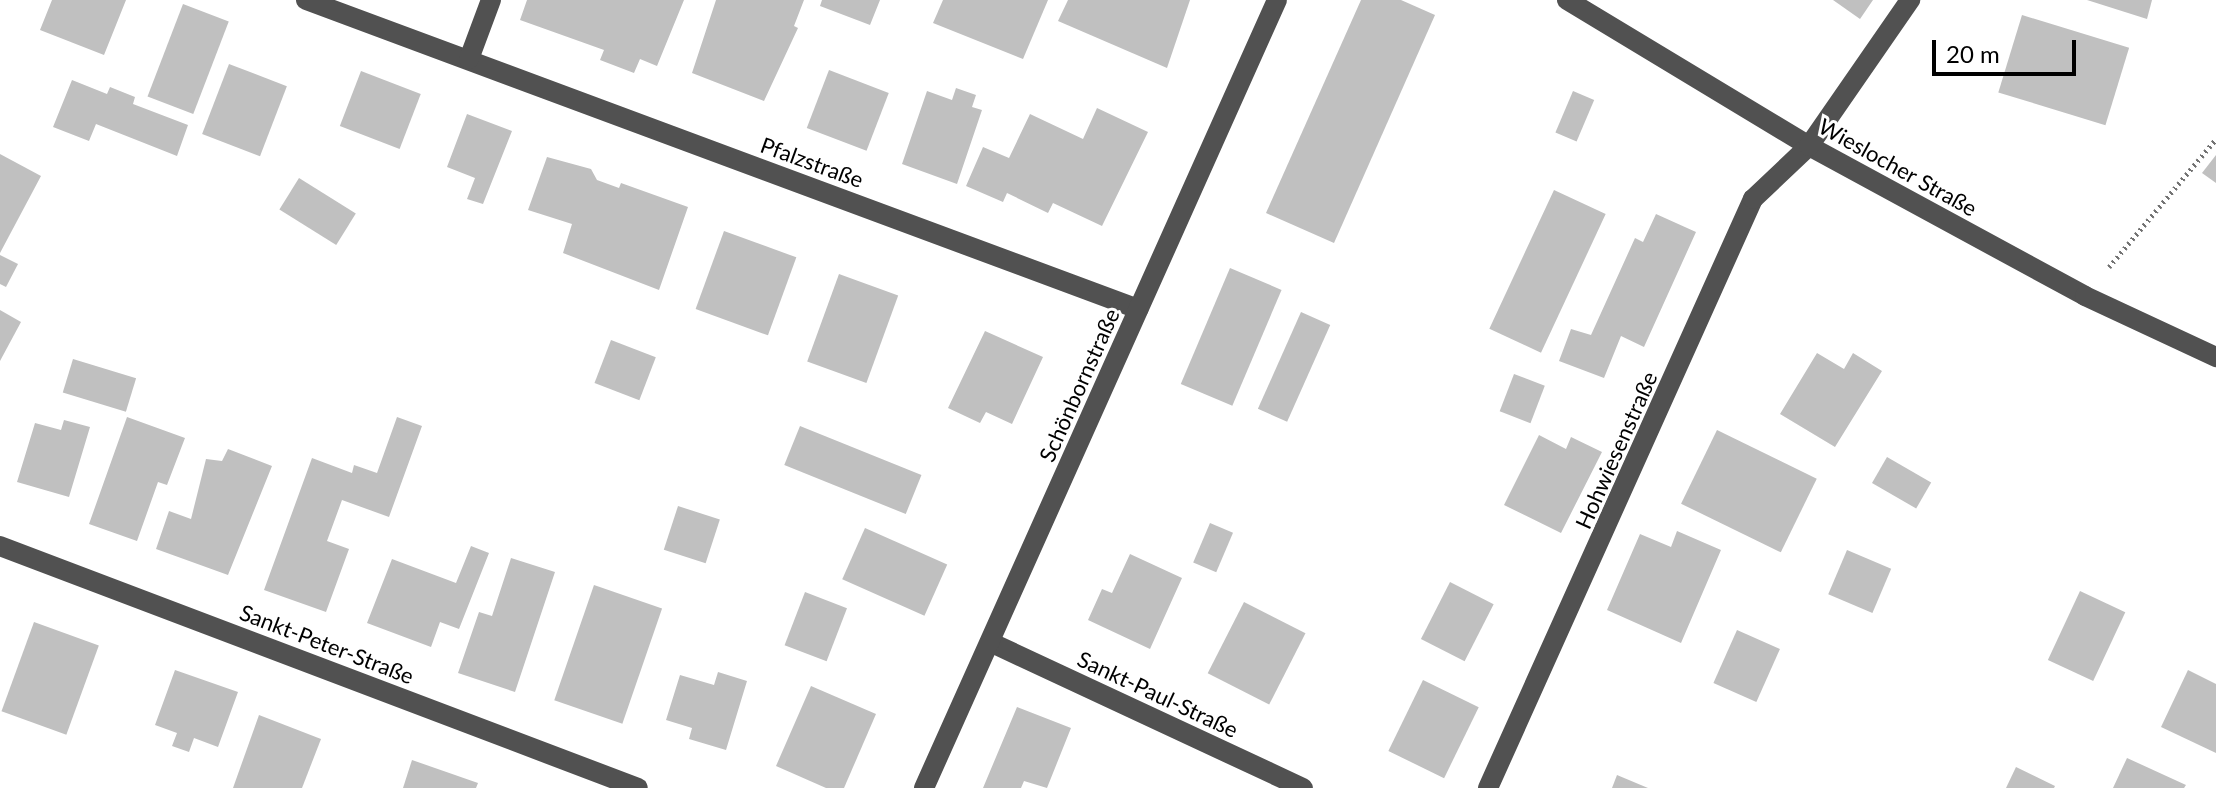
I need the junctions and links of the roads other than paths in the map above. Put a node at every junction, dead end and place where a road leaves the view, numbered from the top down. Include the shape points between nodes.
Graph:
1 (306, 0) edge
2 (491, 0) edge
3 (1277, 0) edge
4 (1567, 0) edge
5 (1910, 0) edge
6 (469, 59) junction
7 (1809, 146) junction
8 (1138, 309) junction
9 (2216, 357) edge
10 (0, 546) edge
11 (992, 643) junction
12 (638, 788) edge
13 (924, 788) edge
14 (1303, 788) edge
15 (1488, 788) edge

1 - 6 street, Pfalzstraße
2 - 6 street
3 - 8 street, Schönbornstraße
4 - 7 street, Wieslocher Straße
5 - 7 street, Hohwiesenstraße
6 - 8 street, Pfalzstraße
7 - 9 street, Wieslocher Straße via 2085,296
7 - 15 street, Hohwiesenstraße via 1753,199
8 - 11 street, Schönbornstraße
10 - 12 street, Sankt-Peter-Straße
11 - 13 street, Schönbornstraße
11 - 14 street, Sankt-Paul-Straße

